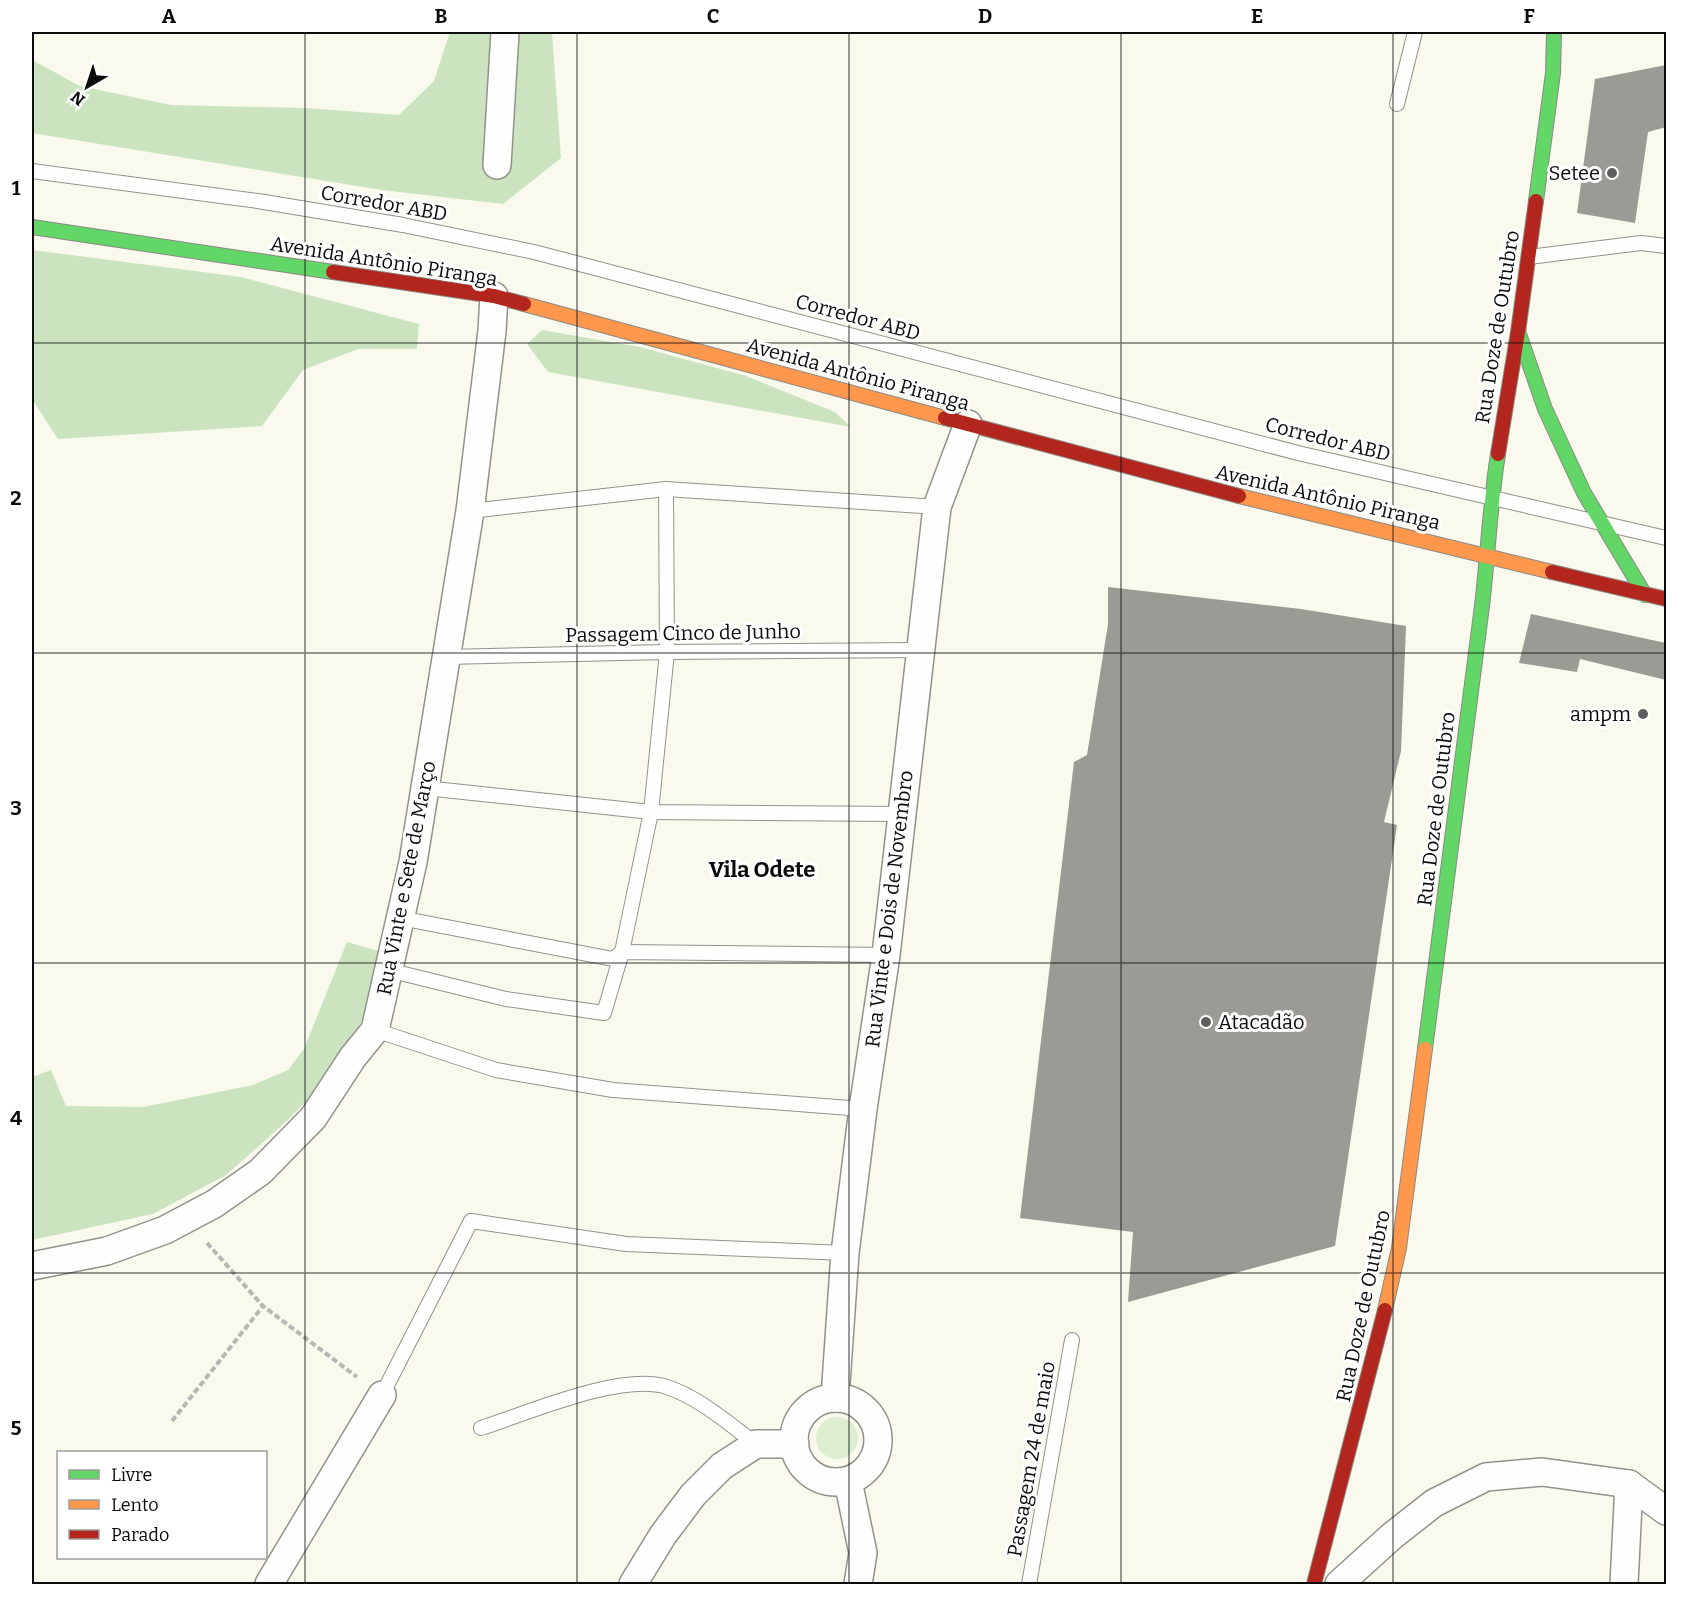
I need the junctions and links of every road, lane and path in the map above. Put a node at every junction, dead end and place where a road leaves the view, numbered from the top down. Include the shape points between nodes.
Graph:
1 (505, 32) edge
2 (1415, 32) edge
3 (1554, 32) edge
4 (1397, 104) dead end
5 (497, 165) dead end
6 (32, 171) edge
7 (32, 227) edge
8 (1666, 246) edge
9 (1528, 257) junction
10 (494, 296) junction
11 (1518, 332) junction
12 (968, 424) junction
13 (666, 489) junction
14 (1491, 498) junction
15 (937, 507) junction
16 (470, 511) junction
17 (1602, 522) junction
18 (1666, 538) edge
19 (1488, 556) junction
20 (1645, 595) junction
21 (1666, 599) edge
22 (920, 650) junction
23 (667, 652) junction
24 (446, 657) junction
25 (425, 788) junction
26 (651, 812) junction
27 (900, 814) junction
28 (400, 918) junction
29 (622, 952) junction
30 (886, 955) junction
31 (388, 970) junction
32 (375, 1030) junction
33 (863, 1108) junction
34 (186, 1219) junction
35 (845, 1252) junction
36 (32, 1266) edge
37 (263, 1306) junction
38 (1071, 1340) dead end
39 (382, 1395) junction
40 (835, 1398) junction
41 (172, 1421) dead end
42 (481, 1428) dead end
43 (756, 1444) junction
44 (795, 1444) junction
45 (848, 1481) junction
46 (1629, 1484) junction
47 (1666, 1511) edge
48 (269, 1584) edge
49 (633, 1584) edge
50 (858, 1584) edge
51 (1029, 1584) edge
52 (1314, 1584) edge
53 (1339, 1584) edge
54 (1624, 1584) edge

1 - 5 street
2 - 4 lane
3 - 9 main road, Rua Doze de Outubro
6 - 14 lane, Corredor ABD via 302,208 534,252 1298,453
7 - 10 main road, Avenida Antônio Piranga
8 - 9 lane via 1641,243
9 - 11 main road, Rua Doze de Outubro
10 - 12 main road, Avenida Antônio Piranga
10 - 16 street, Rua Vinte e Sete de Março
11 - 14 main road, Rua Doze de Outubro
11 - 17 main road via 1545,409 1584,493
12 - 15 street, Rua Vinte e Dois de Novembro
12 - 19 main road, Avenida Antônio Piranga via 1173,480
13 - 15 lane
13 - 16 lane
13 - 23 lane
14 - 17 lane, Corredor ABD
14 - 19 main road, Rua Doze de Outubro
15 - 22 street, Rua Vinte e Dois de Novembro
16 - 24 street, Rua Vinte e Sete de Março
17 - 18 lane, Corredor ABD
17 - 20 main road
19 - 20 main road, Avenida Antônio Piranga
19 - 52 main road, Rua Doze de Outubro via 1399,1248
20 - 21 main road, Avenida Antônio Piranga
22 - 23 lane, Passagem Cinco de Junho
22 - 27 street, Rua Vinte e Dois de Novembro
23 - 24 lane, Passagem Cinco de Junho
23 - 26 lane
24 - 25 street, Rua Vinte e Sete de Março
25 - 26 lane
25 - 28 street, Rua Vinte e Sete de Março
26 - 27 lane
26 - 29 lane
27 - 30 street, Rua Vinte e Dois de Novembro
28 - 29 lane via 614,959
28 - 31 street, Rua Vinte e Sete de Março
29 - 30 lane
29 - 31 lane via 604,1013 506,999
30 - 33 street, Rua Vinte e Dois de Novembro
31 - 32 street, Rua Vinte e Sete de Março
32 - 33 lane via 496,1070 613,1090
32 - 34 street, Rua Vinte e Sete de Março via 313,1118 260,1172
33 - 35 street, Rua Vinte e Dois de Novembro
34 - 36 street, Rua Vinte e Sete de Março via 107,1251
34 - 37 path
35 - 39 lane via 626,1244 471,1221
35 - 40 street, Rua Vinte e Dois de Novembro
37 - 39 path
37 - 41 path
38 - 51 lane, Passagem 24 de maio
39 - 48 street
40 - 44 street via 810,1407 801,1417
40 - 45 street via 861,1406 877,1434 876,1454 870,1466
42 - 43 lane via 600,1389 636,1383 667,1387 701,1404
43 - 44 street
43 - 49 street via 722,1466 693,1495
44 - 45 street via 798,1458 807,1470 833,1482
45 - 50 street via 863,1553
46 - 47 street
46 - 53 street via 1542,1472 1486,1478 1434,1503
46 - 54 street

